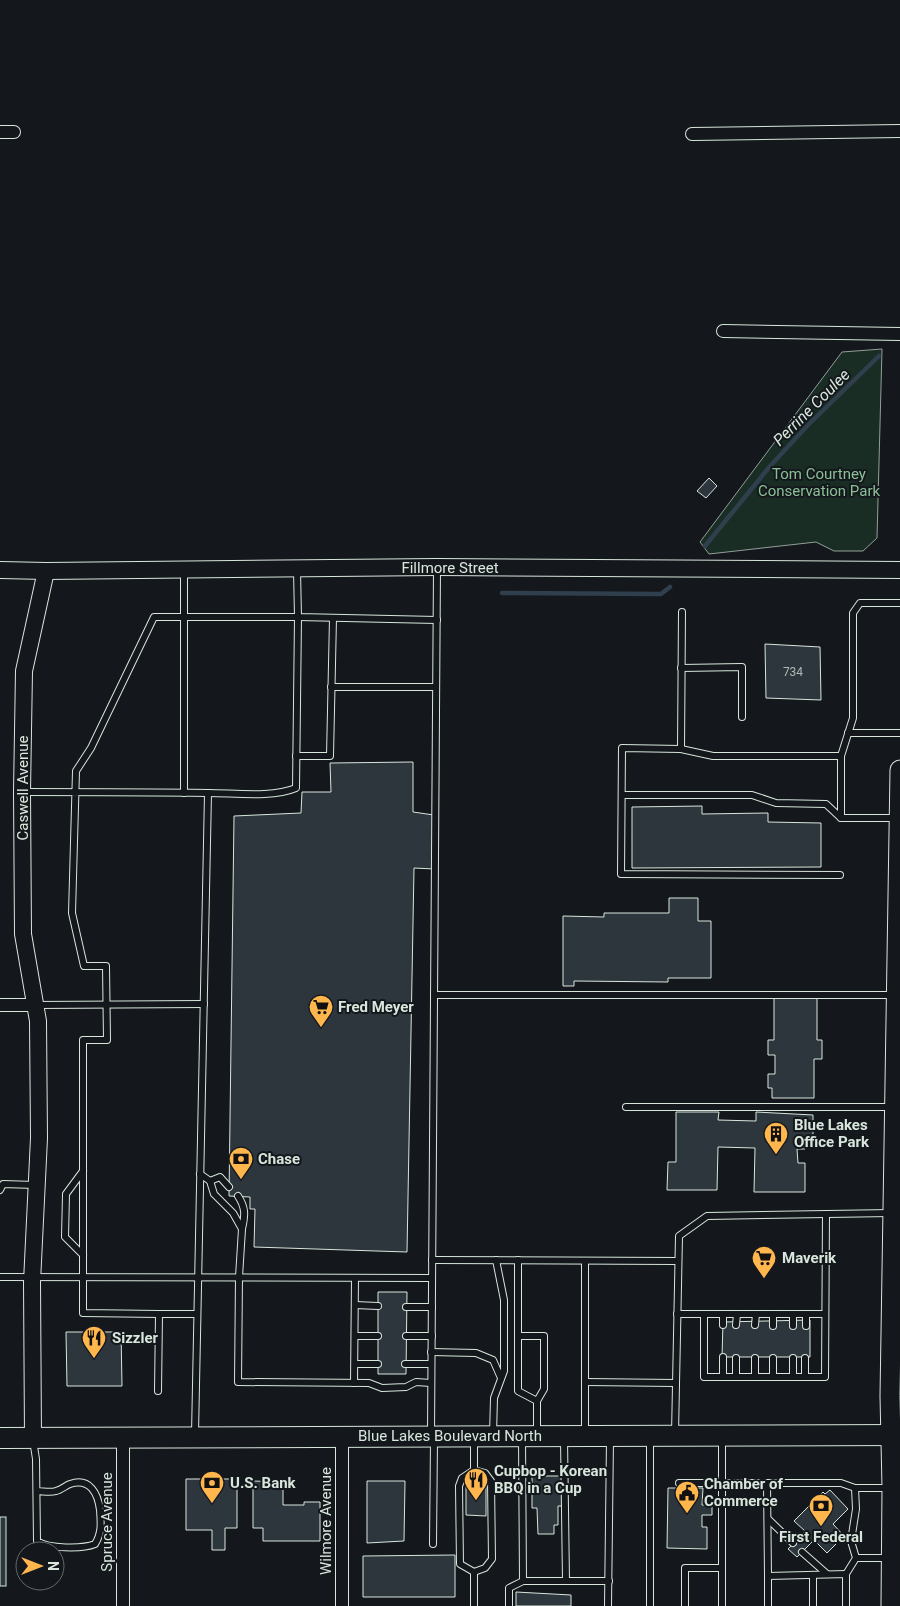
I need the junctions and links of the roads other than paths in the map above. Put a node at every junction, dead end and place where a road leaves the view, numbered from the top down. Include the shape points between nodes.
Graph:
1 (900, 131) edge
2 (0, 132) edge
3 (14, 132) dead end
4 (692, 134) dead end
5 (723, 331) dead end
6 (900, 334) edge
7 (437, 567) junction
8 (297, 569) junction
9 (0, 570) edge
10 (184, 570) junction
11 (900, 570) edge
12 (46, 571) junction
13 (900, 603) edge
14 (682, 612) dead end
15 (184, 617) junction
16 (298, 617) junction
17 (333, 618) junction
18 (437, 620) junction
19 (681, 668) junction
20 (331, 686) junction
21 (436, 688) junction
22 (742, 717) dead end
23 (848, 733) junction
24 (900, 733) edge
25 (681, 749) junction
26 (296, 756) junction
27 (842, 756) junction
28 (900, 770) edge
29 (22, 792) junction
30 (76, 792) junction
31 (184, 793) junction
32 (208, 793) junction
33 (622, 795) junction
34 (841, 818) junction
35 (899, 818) edge
36 (840, 875) dead end
37 (434, 995) junction
38 (896, 995) junction
39 (106, 1004) junction
40 (204, 1004) junction
41 (0, 1005) edge
42 (36, 1005) junction
43 (626, 1107) dead end
44 (895, 1107) junction
45 (83, 1171) junction
46 (200, 1174) junction
47 (210, 1181) junction
48 (36, 1185) junction
49 (229, 1187) dead end
50 (0, 1190) edge
51 (238, 1196) dead end
52 (895, 1206) edge
53 (826, 1214) junction
54 (242, 1229) junction
55 (83, 1255) junction
56 (432, 1260) junction
57 (496, 1260) junction
58 (518, 1260) junction
59 (585, 1261) junction
60 (678, 1262) junction
61 (32, 1276) junction
62 (83, 1276) junction
63 (0, 1277) edge
64 (198, 1277) junction
65 (239, 1277) junction
66 (355, 1278) junction
67 (432, 1278) junction
68 (355, 1306) junction
69 (378, 1306) dead end
70 (406, 1306) dead end
71 (432, 1307) junction
72 (159, 1314) junction
73 (197, 1314) junction
74 (677, 1314) junction
75 (704, 1314) junction
76 (723, 1314) junction
77 (737, 1314) junction
78 (756, 1314) junction
79 (773, 1314) junction
80 (793, 1314) junction
81 (806, 1314) junction
82 (825, 1314) junction
83 (723, 1325) dead end
84 (755, 1325) dead end
85 (736, 1326) dead end
86 (773, 1326) dead end
87 (793, 1326) dead end
88 (806, 1326) dead end
89 (895, 1331) edge
90 (354, 1336) junction
91 (378, 1336) dead end
92 (406, 1336) dead end
93 (432, 1336) junction
94 (518, 1336) junction
95 (431, 1352) junction
96 (722, 1357) dead end
97 (736, 1358) dead end
98 (755, 1358) dead end
99 (773, 1358) dead end
100 (793, 1358) dead end
101 (805, 1358) dead end
102 (354, 1364) junction
103 (378, 1364) dead end
104 (405, 1364) dead end
105 (431, 1364) junction
106 (895, 1368) edge
107 (722, 1377) junction
108 (736, 1377) junction
109 (755, 1377) junction
110 (773, 1377) junction
111 (792, 1377) junction
112 (805, 1377) junction
113 (501, 1378) junction
114 (585, 1382) junction
115 (354, 1383) junction
116 (431, 1383) junction
117 (676, 1383) junction
118 (158, 1391) dead end
119 (537, 1401) junction
120 (722, 1435) junction
121 (895, 1435) edge
122 (432, 1436) junction
123 (483, 1436) junction
124 (529, 1436) junction
125 (564, 1436) junction
126 (585, 1436) junction
127 (610, 1436) junction
128 (650, 1436) junction
129 (674, 1436) junction
130 (195, 1437) junction
131 (342, 1437) junction
132 (0, 1438) edge
133 (33, 1438) junction
134 (123, 1438) junction
135 (474, 1470) junction
136 (679, 1482) dead end
137 (722, 1483) junction
138 (767, 1483) junction
139 (855, 1488) junction
140 (892, 1488) junction
141 (37, 1491) junction
142 (768, 1519) junction
143 (793, 1543) dead end
144 (433, 1544) dead end
145 (802, 1552) dead end
146 (856, 1558) junction
147 (891, 1558) junction
148 (721, 1568) junction
149 (474, 1572) junction
150 (827, 1574) junction
151 (846, 1574) junction
152 (813, 1575) junction
153 (768, 1576) junction
154 (523, 1581) junction
155 (566, 1581) junction
156 (609, 1581) junction
157 (123, 1606) edge
158 (342, 1606) edge
159 (474, 1606) edge
160 (509, 1606) edge
161 (608, 1606) edge
162 (650, 1606) edge
163 (685, 1606) edge
164 (722, 1606) edge
165 (768, 1606) edge
166 (813, 1606) edge
167 (846, 1606) edge
168 (894, 1606) edge

1 - 4 street
2 - 3 street
5 - 6 street
7 - 8 street, Fillmore Street
7 - 11 street, Fillmore Street
7 - 18 lane
8 - 10 street, Fillmore Street
8 - 16 lane
9 - 12 street, Fillmore Street
10 - 12 street, Fillmore Street
10 - 15 lane
12 - 29 street, Caswell Avenue via 24,672
13 - 23 lane via 860,602 853,613 852,718
14 - 19 lane
15 - 16 lane
15 - 30 lane via 154,617 91,748 76,771
15 - 31 lane
16 - 17 lane
16 - 26 lane
17 - 18 lane
17 - 20 lane
18 - 21 lane
19 - 22 lane via 742,667
19 - 25 lane
20 - 21 lane
20 - 26 lane via 330,756
21 - 37 lane
23 - 24 lane
23 - 27 lane
25 - 27 lane via 713,756
25 - 33 lane via 622,748
26 - 32 lane via 296,788 284,793
27 - 34 lane
28 - 35 main road
29 - 30 lane
29 - 42 street, Caswell Avenue via 23,934
30 - 31 lane
30 - 39 lane via 72,913 84,966 106,966
31 - 32 lane
32 - 40 lane
33 - 34 lane via 752,795 776,803 826,804
33 - 36 lane via 621,874
34 - 35 lane
35 - 38 main road
37 - 38 lane
37 - 56 lane
38 - 44 main road
39 - 40 lane
39 - 42 lane
39 - 45 lane via 106,1040 84,1040
40 - 46 lane
41 - 42 street
42 - 48 street, Caswell Avenue via 39,1129
43 - 44 lane
44 - 52 main road
45 - 55 lane
45 - 55 lane via 66,1194 65,1237
46 - 47 lane
46 - 64 lane
47 - 49 lane via 220,1177
47 - 54 lane via 214,1194 233,1213
48 - 50 lane via 3,1184
48 - 61 street, Caswell Avenue
51 - 54 lane via 244,1205
52 - 53 lane
52 - 89 main road
53 - 60 lane via 707,1216 679,1236
53 - 82 lane
54 - 65 lane
55 - 62 lane
56 - 57 lane
56 - 67 lane
57 - 58 lane
57 - 113 lane via 504,1300 504,1371
58 - 59 lane
58 - 94 lane
59 - 60 lane
59 - 114 lane
60 - 74 lane
61 - 62 lane
61 - 63 lane
61 - 133 street, Caswell Avenue
62 - 64 lane
62 - 72 lane via 83,1313
64 - 65 lane
64 - 73 lane
65 - 66 lane
65 - 115 lane via 238,1382
66 - 67 lane
66 - 68 lane
67 - 71 lane
68 - 69 lane
68 - 90 lane
70 - 71 lane
71 - 93 lane
72 - 73 lane
72 - 118 lane
73 - 130 lane
74 - 75 lane
74 - 117 lane
75 - 76 lane
75 - 107 lane via 704,1377
76 - 77 lane
76 - 83 lane
77 - 78 lane
77 - 85 lane
78 - 79 lane
78 - 84 lane
79 - 80 lane
79 - 86 lane
80 - 81 lane
80 - 87 lane
81 - 82 lane
81 - 88 lane
82 - 112 lane via 825,1377
89 - 106 main road
90 - 91 lane
90 - 102 lane
92 - 93 lane
93 - 95 lane
94 - 119 lane via 518,1391
94 - 119 lane via 544,1336 544,1389
95 - 105 lane
95 - 113 lane via 476,1353 493,1360
96 - 107 lane
97 - 108 lane
98 - 109 lane
99 - 110 lane
100 - 111 lane
101 - 112 lane
102 - 103 lane
102 - 115 lane
104 - 105 lane
105 - 116 lane
106 - 121 main road
107 - 108 lane
108 - 109 lane
109 - 110 lane
110 - 111 lane
111 - 112 lane
113 - 123 lane
114 - 117 lane
114 - 126 lane
115 - 116 lane via 369,1383 382,1388 406,1387 416,1382
116 - 122 lane
117 - 129 lane
119 - 124 lane
120 - 121 main road, Blue Lakes Boulevard North
120 - 129 main road, Blue Lakes Boulevard North
120 - 137 lane
121 - 140 main road
122 - 123 main road, Blue Lakes Boulevard North
122 - 131 main road, Blue Lakes Boulevard North
122 - 144 lane
123 - 124 main road, Blue Lakes Boulevard North
123 - 135 lane
124 - 125 main road, Blue Lakes Boulevard North
124 - 154 lane
125 - 126 main road, Blue Lakes Boulevard North
125 - 155 lane
126 - 127 main road, Blue Lakes Boulevard North
127 - 128 main road, Blue Lakes Boulevard North
127 - 156 lane
128 - 129 main road, Blue Lakes Boulevard North
128 - 162 lane
130 - 131 main road, Blue Lakes Boulevard North
130 - 134 main road, Blue Lakes Boulevard North
131 - 158 street, Wilmore Avenue
132 - 133 main road, Blue Lakes Boulevard North
133 - 134 main road, Blue Lakes Boulevard North
133 - 141 lane
134 - 157 street, Spruce Avenue
135 - 149 lane via 462,1478 459,1486 460,1564
135 - 149 lane via 485,1473 491,1481 492,1559 485,1568
136 - 137 lane
137 - 138 lane
137 - 148 lane
138 - 139 lane via 842,1483
138 - 142 lane
139 - 140 lane
139 - 146 lane via 856,1509 851,1540
140 - 147 main road
141 - 141 lane via 54,1492 83,1482 90,1486 99,1500 101,1522 99,1538 94,1544 50,1546 38,1541
142 - 143 lane
142 - 153 lane
145 - 150 lane
146 - 147 lane
146 - 151 lane
147 - 168 main road
148 - 163 lane via 685,1568
148 - 164 lane
149 - 159 lane
150 - 151 lane
150 - 152 lane
151 - 167 lane
152 - 153 lane
152 - 166 lane
153 - 165 lane
154 - 155 lane
154 - 160 lane via 509,1588
155 - 156 lane
156 - 161 lane

